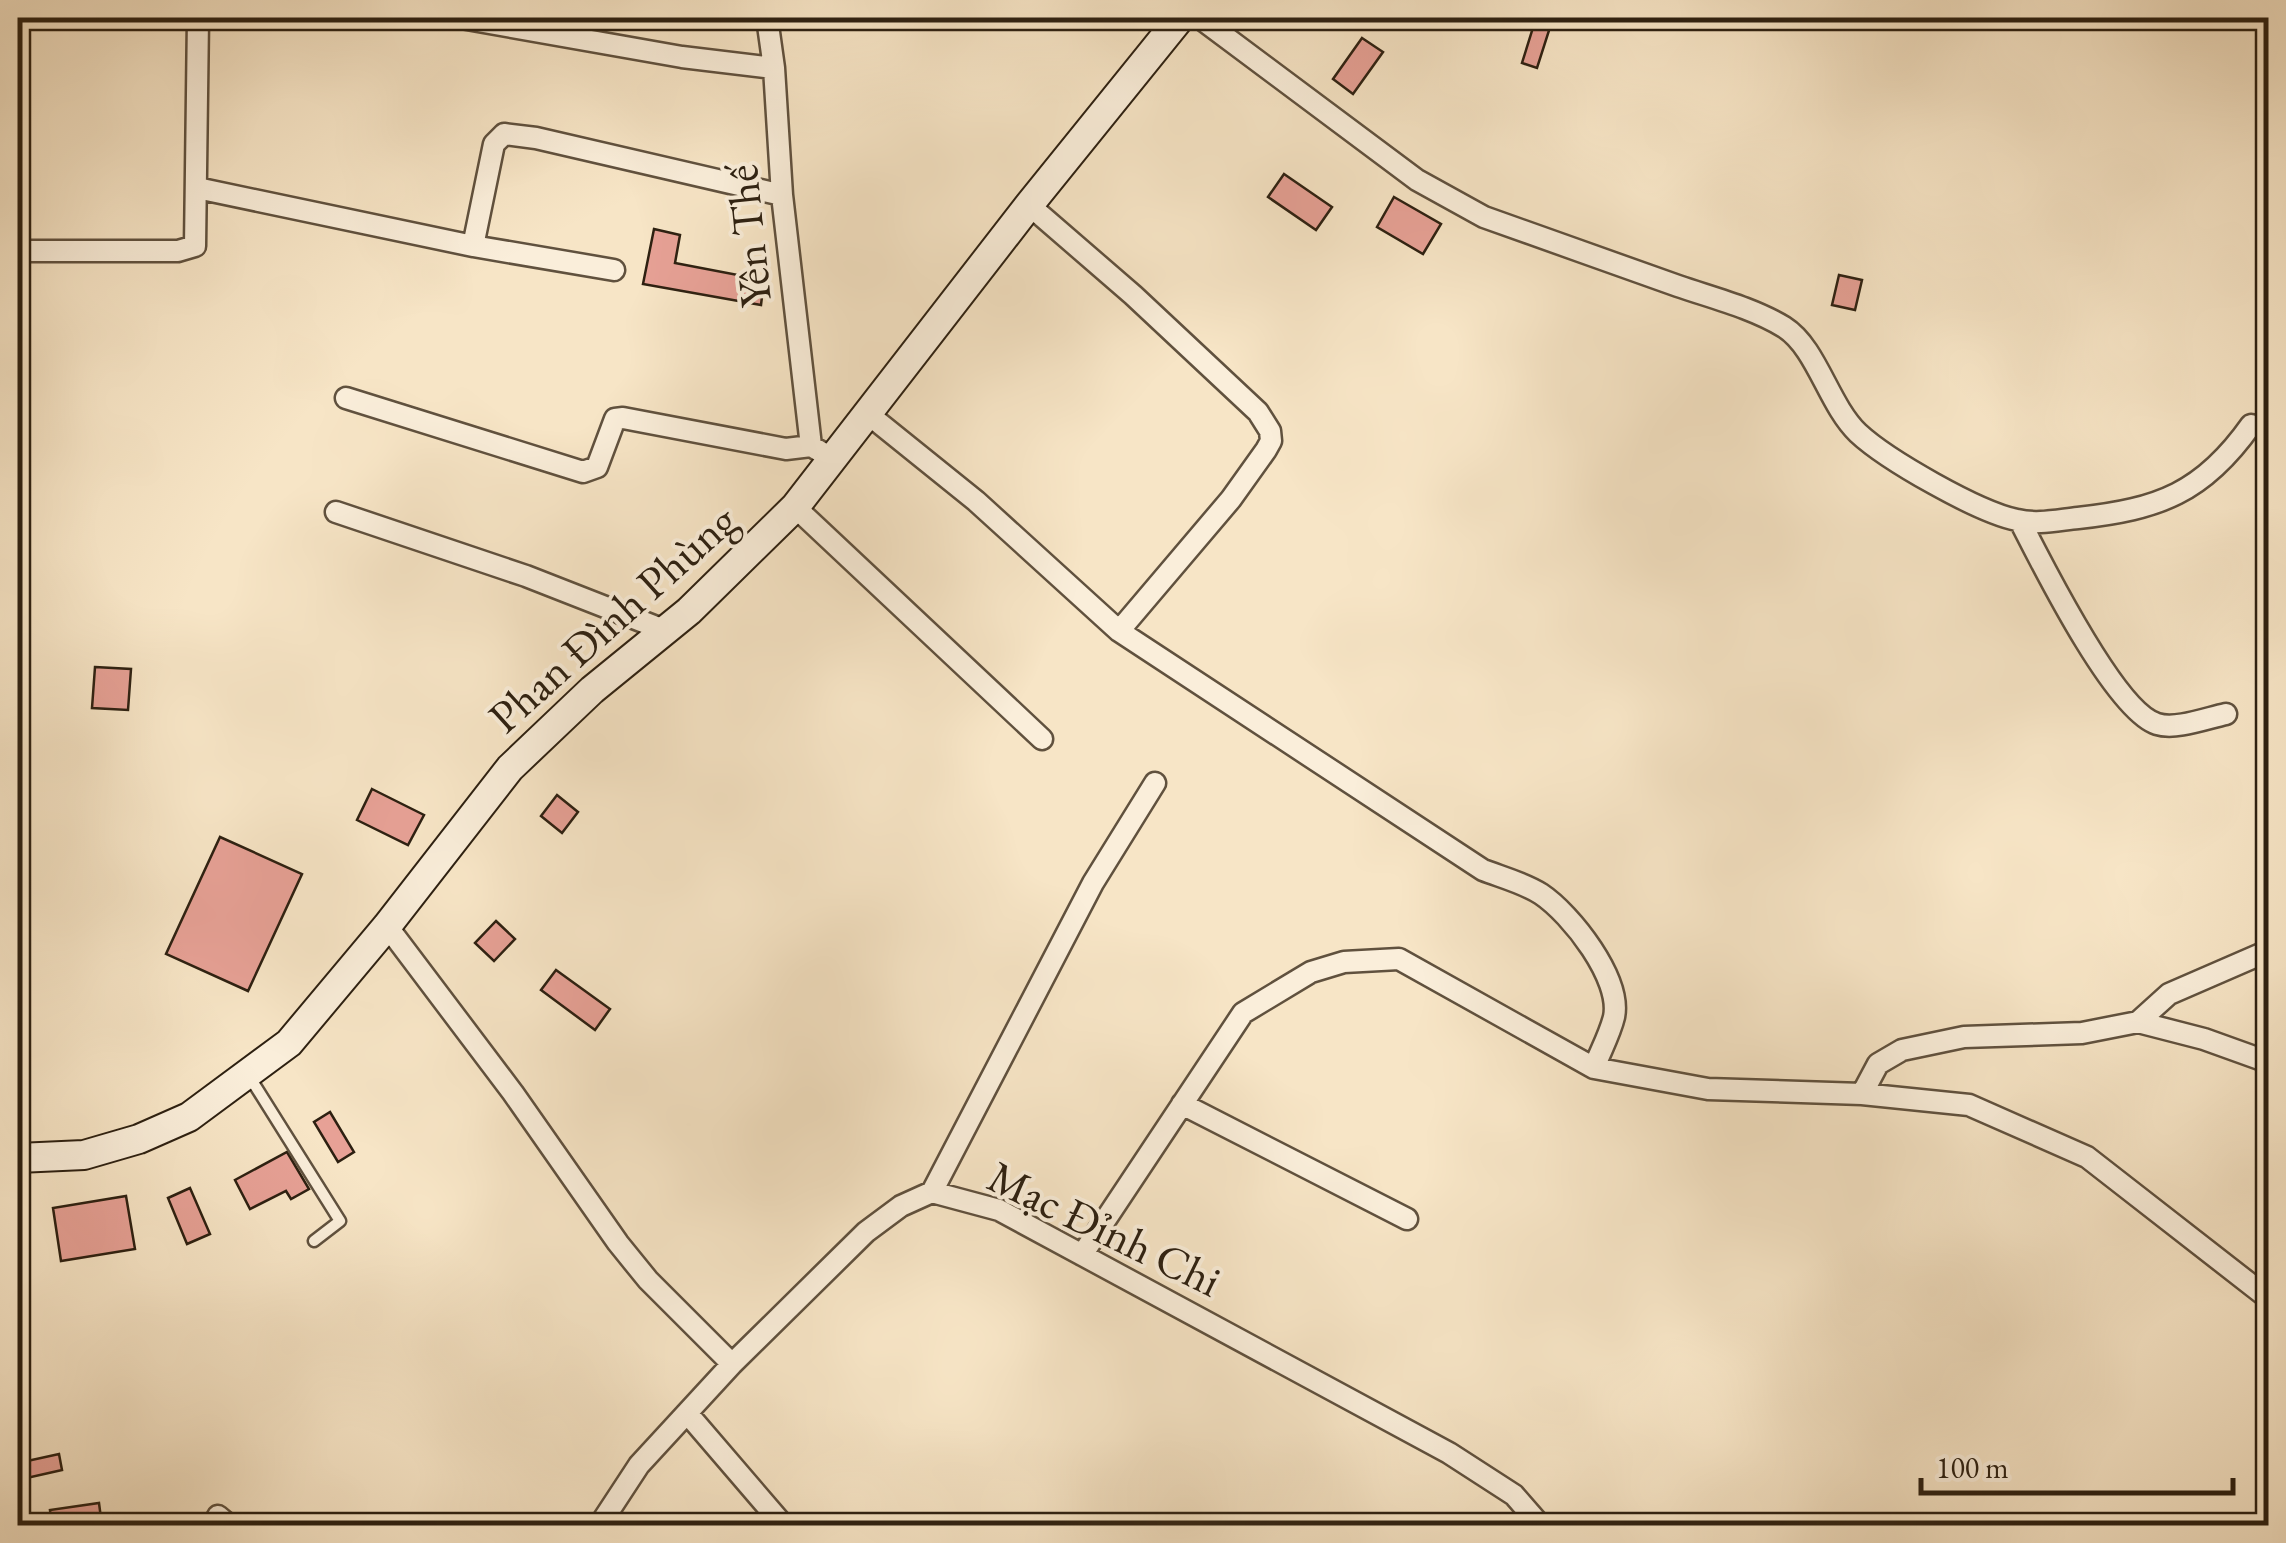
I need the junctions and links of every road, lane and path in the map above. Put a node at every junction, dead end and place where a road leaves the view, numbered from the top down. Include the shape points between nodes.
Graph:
1 (198, 18) edge
2 (461, 18) edge
3 (768, 18) edge
4 (1180, 18) edge
5 (1200, 18) edge
6 (774, 68) junction
7 (197, 188) junction
8 (782, 195) junction
9 (1029, 205) junction
10 (473, 246) junction
11 (18, 251) edge
12 (614, 270) dead end
13 (346, 398) dead end
14 (868, 414) junction
15 (2251, 425) dead end
16 (822, 452) junction
17 (795, 506) junction
18 (336, 512) dead end
19 (2020, 521) junction
20 (664, 630) junction
21 (1119, 632) junction
22 (2226, 714) dead end
23 (1042, 739) dead end
24 (1156, 783) dead end
25 (387, 926) junction
26 (2268, 951) edge
27 (2138, 1022) junction
28 (2268, 1062) edge
29 (1594, 1068) junction
30 (248, 1076) junction
31 (1862, 1094) junction
32 (1182, 1104) junction
33 (18, 1158) edge
34 (932, 1192) junction
35 (1406, 1219) dead end
36 (314, 1242) dead end
37 (1082, 1255) junction
38 (2268, 1298) edge
39 (732, 1364) junction
40 (687, 1413) junction
41 (599, 1526) edge
42 (784, 1526) edge
43 (1541, 1526) edge

1 - 7 street
2 - 6 street
3 - 6 street, Yên Thế
4 - 9 street, Phan Đình Phùng
5 - 19 street via 1456,204 1788,330 1843,416 1872,445
6 - 8 street, Yên Thế
7 - 10 street
7 - 11 street via 197,242 190,249
8 - 10 street via 504,134 494,144
8 - 16 street, Yên Thế
9 - 14 street, Phan Đình Phùng
9 - 21 street via 1258,412 1270,431 1266,450 1231,499
10 - 12 street
13 - 16 street via 583,472 597,467 611,426 623,418
14 - 16 street, Phan Đình Phùng
14 - 21 street via 976,501
15 - 19 street via 2214,471 2173,496 2104,515
16 - 17 street, Phan Đình Phùng
17 - 20 street, Phan Đình Phùng
17 - 23 street
18 - 20 street
19 - 22 street via 2066,608 2144,720 2163,727
20 - 25 street, Phan Đình Phùng via 510,768
21 - 29 street via 1470,862 1537,891 1559,908 1601,966 1614,998
24 - 34 street via 1093,883
25 - 30 street, Phan Đình Phùng via 289,1042
25 - 39 street via 618,1243
26 - 27 street via 2169,994
27 - 28 street
27 - 31 street via 2082,1033 1964,1037 1902,1050 1878,1064
29 - 31 street via 1708,1090
29 - 32 street via 1399,960 1344,962 1311,972 1243,1013
30 - 33 street, Phan Đình Phùng via 189,1117 140,1139 84,1155
30 - 36 lane via 340,1222
31 - 38 street via 1969,1105 2087,1156
32 - 35 street
32 - 37 street
34 - 37 street, Mạc Đỉnh Chi via 999,1210
34 - 39 street, Mạc Đỉnh Chi via 866,1232
37 - 43 street, Mạc Đỉnh Chi via 1450,1453 1514,1496
39 - 40 street, Mạc Đỉnh Chi
40 - 41 street, Mạc Đỉnh Chi via 639,1465
40 - 42 street

